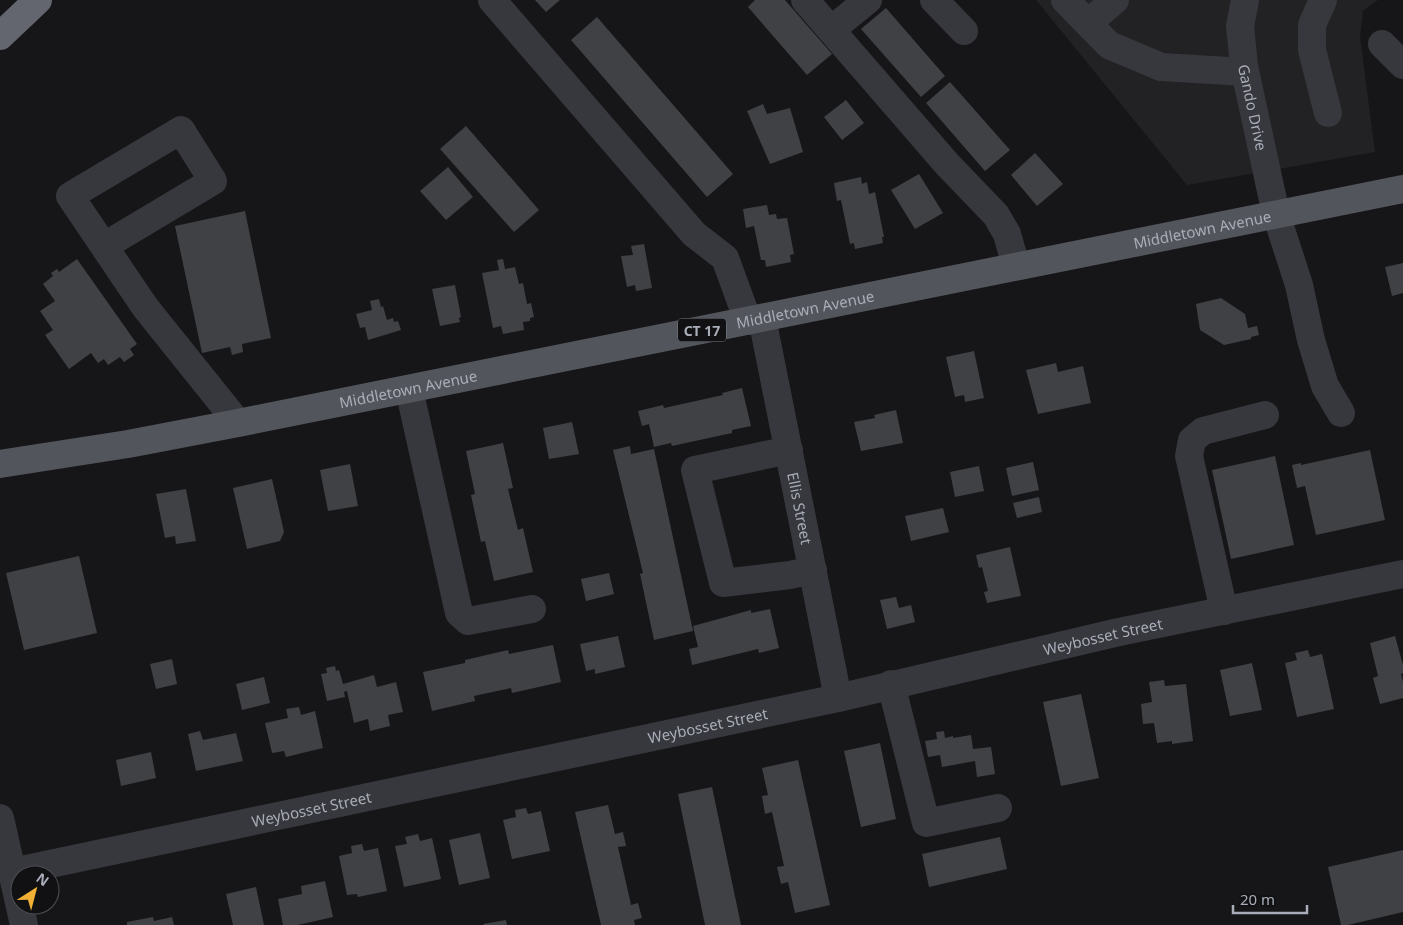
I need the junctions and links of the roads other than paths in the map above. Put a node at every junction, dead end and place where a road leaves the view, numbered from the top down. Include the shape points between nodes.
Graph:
1 (38, 0) edge
2 (492, 0) edge
3 (805, 0) edge
4 (868, 0) edge
5 (934, 0) edge
6 (1065, 0) edge
7 (1115, 0) edge
8 (1245, 0) edge
9 (1323, 0) edge
10 (1088, 23) junction
11 (831, 30) junction
12 (964, 31) dead end
13 (0, 36) edge
14 (1382, 44) dead end
15 (1403, 65) edge
16 (1245, 72) junction
17 (1328, 114) dead end
18 (1403, 189) edge
19 (1276, 214) junction
20 (106, 245) junction
21 (1016, 266) junction
22 (755, 319) junction
23 (409, 389) junction
24 (1341, 414) dead end
25 (1265, 415) dead end
26 (238, 423) junction
27 (789, 450) junction
28 (0, 464) edge
29 (813, 570) junction
30 (1403, 574) edge
31 (532, 609) dead end
32 (1224, 611) junction
33 (891, 684) junction
34 (838, 698) junction
35 (998, 808) dead end
36 (0, 818) edge
37 (10, 865) edge
38 (45, 865) edge

1 - 13 highway
2 - 22 street, Ellis Street via 694,234 725,258
3 - 11 street
4 - 11 street
5 - 12 street
6 - 10 street
7 - 10 street
8 - 16 street, Gando Drive via 1240,26
9 - 17 street via 1312,24 1312,50
10 - 16 street via 1109,45 1161,67
11 - 21 street via 947,164 996,215 1007,234
14 - 15 street
16 - 19 street, Gando Drive
18 - 19 main road, Middletown Avenue / CT 17
19 - 21 main road, Middletown Avenue / CT 17
19 - 24 street, Gando Drive via 1299,285 1325,386
20 - 20 street via 70,196 180,130 213,181
20 - 26 street via 146,307
21 - 22 main road, Middletown Avenue / CT 17
22 - 23 main road, Middletown Avenue / CT 17
22 - 27 street, Ellis Street
23 - 26 main road, Middletown Avenue / CT 17
23 - 31 street via 459,613 468,621
25 - 32 street via 1203,431 1192,440 1189,456
26 - 28 main road, Middletown Avenue / CT 17
27 - 29 street, Ellis Street
27 - 29 street via 695,470 724,583
29 - 34 street, Ellis Street
30 - 32 street, Weybosset Street
32 - 33 street, Weybosset Street
33 - 34 street, Weybosset Street
33 - 35 street via 926,823
34 - 38 street, Weybosset Street
36 - 37 street

